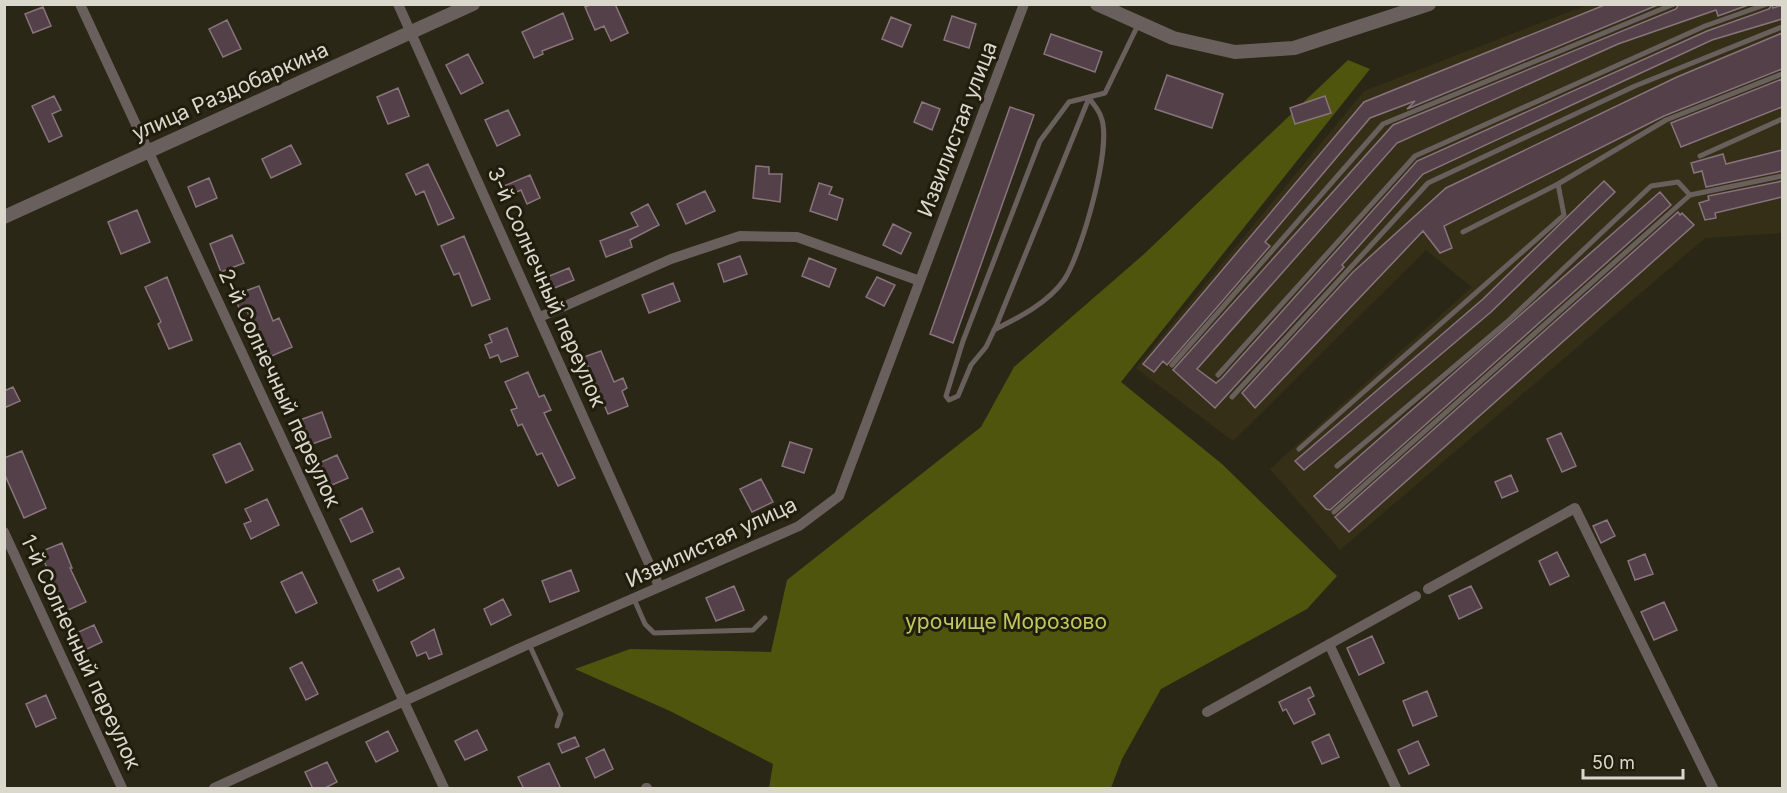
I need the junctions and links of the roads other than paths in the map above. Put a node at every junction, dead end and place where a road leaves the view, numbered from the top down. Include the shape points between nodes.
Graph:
1 (80, 4) edge
2 (398, 4) edge
3 (473, 4) edge
4 (1024, 4) edge
5 (1097, 4) edge
6 (1429, 4) edge
7 (1674, 4) edge
8 (1767, 4) edge
9 (1139, 22) junction
10 (1782, 27) edge
11 (411, 32) junction
12 (1782, 74) edge
13 (1089, 98) junction
14 (1782, 119) edge
15 (146, 153) junction
16 (1700, 156) dead end
17 (1782, 176) edge
18 (1558, 184) junction
19 (1690, 195) junction
20 (4, 217) edge
21 (1463, 232) dead end
22 (920, 281) junction
23 (540, 317) junction
24 (994, 330) junction
25 (1172, 364) dead end
26 (1218, 375) dead end
27 (1232, 397) dead end
28 (1299, 449) dead end
29 (1337, 466) dead end
30 (1334, 512) dead end
31 (4, 532) edge
32 (659, 586) junction
33 (1428, 589) dead end
34 (1416, 596) dead end
35 (634, 599) junction
36 (765, 618) dead end
37 (1329, 644) junction
38 (529, 645) junction
39 (404, 701) junction
40 (1207, 712) dead end
41 (556, 726) dead end
42 (122, 789) edge
43 (214, 789) edge
44 (444, 789) edge
45 (1396, 789) edge
46 (1713, 789) edge

1 - 15 street, 2-й Солнечный переулок
2 - 11 street, 3-й Солнечный переулок
3 - 11 street, улица Раздобаркина
4 - 22 street, Извилистая улица
5 - 9 street
6 - 9 street via 1294,48 1235,52 1173,38
7 - 25 lane via 1383,124
8 - 26 lane via 1705,26 1415,156
9 - 13 lane via 1105,93
10 - 27 lane via 1635,86 1428,183
11 - 15 street, улица Раздобаркина
11 - 23 street, 3-й Солнечный переулок
12 - 18 lane via 1666,120
13 - 24 lane
13 - 24 lane via 1102,118 1101,169 1079,248 1064,280 1043,300
13 - 24 lane via 1070,102 1040,141 963,341 946,396 949,400 958,396 971,365
14 - 16 lane
15 - 20 street, улица Раздобаркина
15 - 39 street, 2-й Солнечный переулок
17 - 19 lane
18 - 21 lane
18 - 28 lane via 1564,215
19 - 29 lane via 1678,182 1652,186 1507,322
19 - 30 lane
22 - 23 street via 797,237 740,236 671,259
22 - 32 street, Извилистая улица via 839,496 799,526
23 - 32 street, 3-й Солнечный переулок
31 - 42 street, 1-й Солнечный переулок
32 - 35 street, Извилистая улица
33 - 46 street via 1575,508
34 - 37 street
35 - 36 lane via 645,624 654,633 753,630
35 - 38 street, Извилистая улица
37 - 40 street
37 - 45 street
38 - 39 street, Извилистая улица
38 - 41 lane via 561,714
39 - 43 street, Извилистая улица
39 - 44 street, 2-й Солнечный переулок

